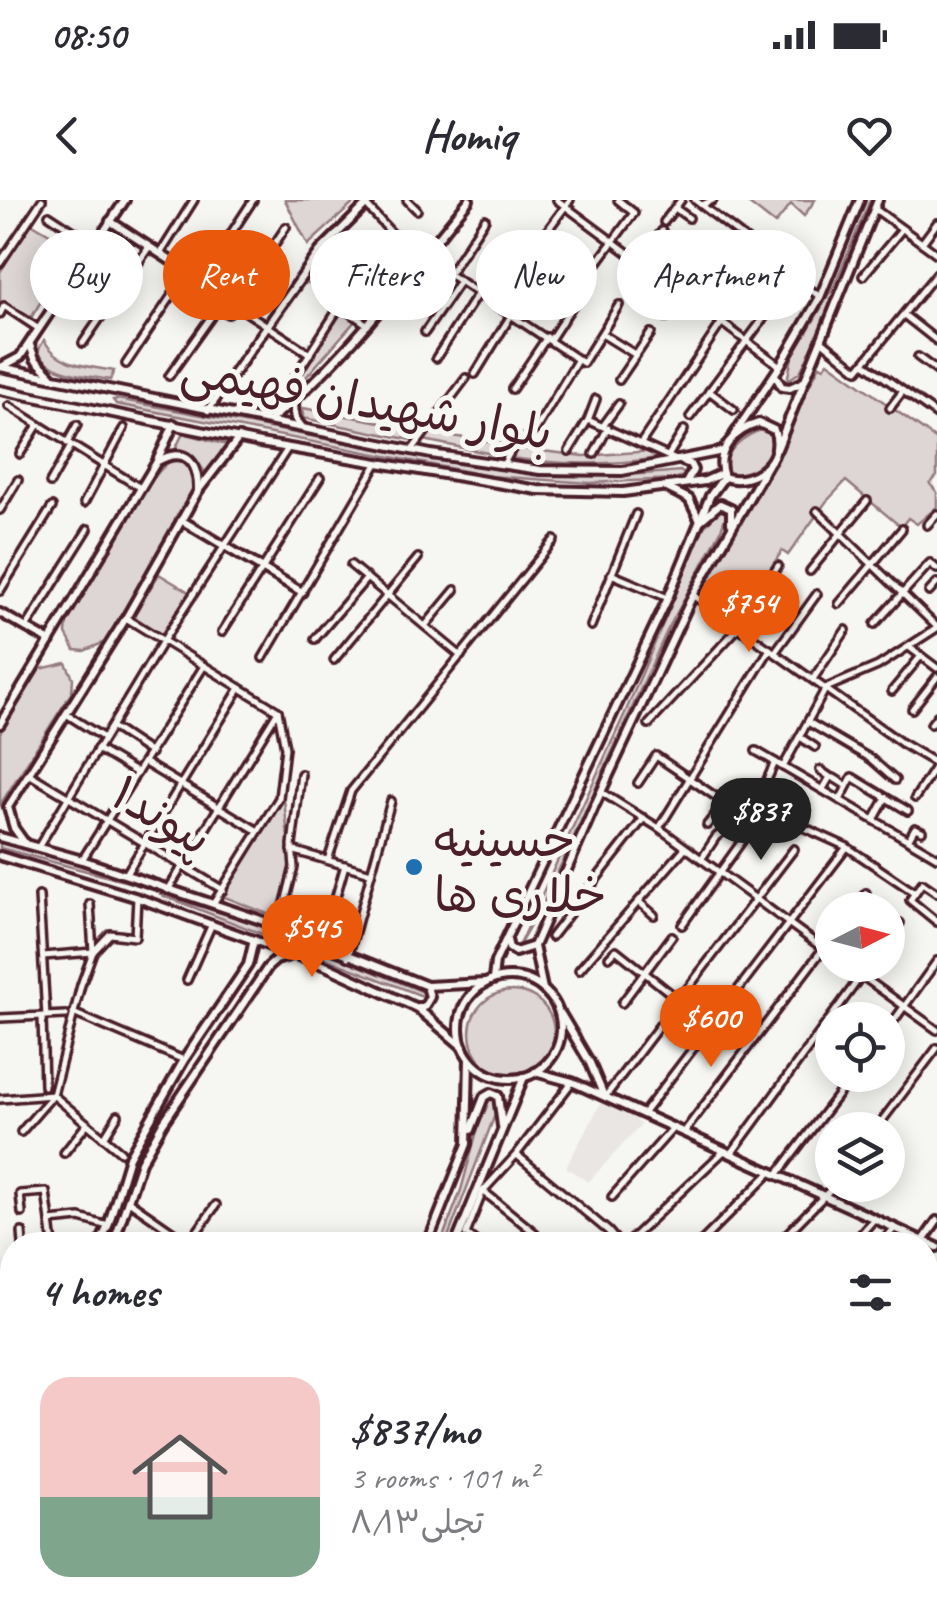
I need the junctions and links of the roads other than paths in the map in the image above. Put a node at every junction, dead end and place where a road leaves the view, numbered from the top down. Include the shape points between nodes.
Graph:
1 (32, 200) edge
2 (125, 200) edge
3 (194, 200) edge
4 (252, 200) edge
5 (407, 200) edge
6 (469, 200) edge
7 (557, 200) edge
8 (618, 200) edge
9 (682, 200) edge
10 (695, 200) edge
11 (713, 200) edge
12 (860, 200) edge
13 (40, 202) edge
14 (369, 202) edge
15 (568, 203) edge
16 (876, 204) edge
17 (702, 206) junction
18 (676, 208) junction
19 (417, 210) dead end
20 (50, 214) dead end
21 (689, 218) dead end
22 (485, 219) dead end
23 (110, 221) junction
24 (664, 222) dead end
25 (937, 223) edge
26 (286, 227) dead end
27 (902, 228) junction
28 (73, 230) edge
29 (104, 230) edge
30 (233, 230) edge
31 (284, 230) edge
32 (342, 230) edge
33 (389, 230) edge
34 (444, 230) edge
35 (548, 230) edge
36 (612, 242) junction
37 (922, 243) junction
38 (617, 246) edge
39 (149, 247) junction
40 (160, 254) junction
41 (937, 254) edge
42 (163, 256) edge
43 (0, 263) edge
44 (456, 263) edge
45 (597, 263) edge
46 (310, 266) edge
47 (937, 273) edge
48 (863, 276) dead end
49 (456, 278) edge
50 (460, 281) junction
51 (476, 291) edge
52 (820, 297) junction
53 (476, 300) edge
54 (617, 308) edge
55 (163, 309) edge
56 (0, 314) edge
57 (904, 315) junction
58 (45, 320) edge
59 (209, 320) edge
60 (259, 320) edge
61 (372, 320) edge
62 (511, 320) edge
63 (522, 320) edge
64 (562, 320) edge
65 (719, 320) edge
66 (761, 320) edge
67 (722, 322) junction
68 (368, 325) junction
69 (268, 326) junction
70 (39, 329) junction
71 (425, 332) dead end
72 (651, 333) dead end
73 (602, 334) junction
74 (549, 338) junction
75 (746, 339) junction
76 (821, 340) junction
77 (937, 341) edge
78 (29, 344) junction
79 (83, 344) dead end
80 (310, 354) junction
81 (636, 356) junction
82 (918, 357) dead end
83 (436, 358) dead end
84 (580, 361) junction
85 (864, 363) junction
86 (126, 364) dead end
87 (0, 366) edge
88 (778, 370) junction
89 (937, 371) edge
90 (474, 374) dead end
91 (169, 376) dead end
92 (55, 378) junction
93 (466, 378) dead end
94 (619, 380) dead end
95 (804, 382) junction
96 (95, 386) junction
97 (512, 389) dead end
98 (0, 390) edge
99 (113, 390) junction
100 (709, 391) junction
101 (902, 391) junction
102 (285, 392) dead end
103 (14, 393) junction
104 (596, 399) dead end
105 (0, 401) edge
106 (295, 401) junction
107 (104, 402) junction
108 (619, 404) dead end
109 (9, 406) dead end
110 (93, 408) junction
111 (890, 408) dead end
112 (208, 410) junction
113 (734, 410) dead end
114 (937, 416) edge
115 (690, 417) dead end
116 (588, 420) junction
117 (268, 422) junction
118 (38, 424) junction
119 (174, 424) junction
120 (77, 425) dead end
121 (606, 427) junction
122 (124, 428) dead end
123 (304, 429) junction
124 (684, 430) dead end
125 (734, 436) junction
126 (239, 438) junction
127 (69, 444) junction
128 (641, 444) junction
129 (288, 448) junction
130 (777, 449) junction
131 (412, 450) junction
132 (568, 451) dead end
133 (723, 451) junction
134 (20, 454) dead end
135 (594, 454) dead end
136 (668, 456) junction
137 (681, 461) junction
138 (156, 463) junction
139 (377, 464) junction
140 (105, 465) junction
141 (504, 466) junction
142 (768, 466) junction
143 (723, 476) junction
144 (320, 478) dead end
145 (18, 480) dead end
146 (50, 483) dead end
147 (685, 484) junction
148 (139, 487) junction
149 (665, 487) junction
150 (198, 490) junction
151 (868, 502) dead end
152 (84, 503) dead end
153 (52, 507) dead end
154 (0, 510) edge
155 (816, 511) dead end
156 (636, 514) dead end
157 (937, 514) edge
158 (182, 520) junction
159 (700, 521) junction
160 (926, 524) dead end
161 (731, 526) junction
162 (88, 528) dead end
163 (902, 529) dead end
164 (840, 534) junction
165 (554, 540) dead end
166 (225, 547) junction
167 (418, 558) dead end
168 (872, 564) junction
169 (351, 565) dead end
170 (778, 566) dead end
171 (937, 569) edge
172 (264, 570) junction
173 (810, 571) dead end
174 (612, 574) junction
175 (367, 578) junction
176 (937, 584) edge
177 (455, 590) dead end
178 (0, 591) edge
179 (302, 592) junction
180 (929, 592) dead end
181 (817, 594) dead end
182 (902, 594) junction
183 (693, 595) junction
184 (388, 596) junction
185 (668, 598) junction
186 (839, 604) dead end
187 (0, 613) edge
188 (126, 618) junction
189 (875, 624) dead end
190 (425, 626) junction
191 (590, 626) dead end
192 (738, 626) junction
193 (937, 627) edge
194 (26, 628) junction
195 (846, 630) dead end
196 (222, 632) dead end
197 (315, 640) dead end
198 (50, 642) junction
199 (164, 642) junction
200 (909, 647) junction
201 (772, 650) junction
202 (462, 656) junction
203 (921, 656) junction
204 (263, 658) dead end
205 (334, 660) dead end
206 (204, 666) junction
207 (937, 668) edge
208 (937, 677) edge
209 (813, 678) junction
210 (240, 688) junction
211 (826, 688) junction
212 (892, 691) dead end
213 (912, 709) dead end
214 (278, 711) junction
215 (66, 714) junction
216 (937, 716) edge
217 (808, 722) junction
218 (0, 724) edge
219 (649, 724) dead end
220 (930, 724) dead end
221 (111, 727) junction
222 (800, 737) junction
223 (104, 738) junction
224 (815, 747) dead end
225 (97, 749) junction
226 (756, 751) dead end
227 (151, 753) junction
228 (775, 762) junction
229 (145, 763) junction
230 (937, 764) edge
231 (784, 767) junction
232 (820, 770) dead end
233 (29, 774) junction
234 (138, 774) junction
235 (301, 774) dead end
236 (690, 778) junction
237 (834, 778) dead end
238 (895, 780) dead end
239 (638, 783) dead end
240 (181, 786) junction
241 (848, 786) junction
242 (764, 787) dead end
243 (601, 792) junction
244 (826, 792) junction
245 (68, 796) junction
246 (886, 798) junction
247 (915, 798) dead end
248 (840, 800) junction
249 (392, 801) dead end
250 (824, 802) dead end
251 (725, 804) junction
252 (765, 808) junction
253 (4, 809) edge
254 (219, 809) junction
255 (908, 810) dead end
256 (641, 816) junction
257 (108, 820) junction
258 (874, 820) junction
259 (706, 826) dead end
260 (730, 826) dead end
261 (659, 828) junction
262 (258, 832) junction
263 (922, 832) dead end
264 (0, 836) edge
265 (908, 840) junction
266 (24, 842) junction
267 (145, 845) junction
268 (39, 846) junction
269 (847, 846) junction
270 (684, 848) junction
271 (794, 849) dead end
272 (292, 850) junction
273 (0, 856) edge
274 (937, 856) edge
275 (701, 858) junction
276 (82, 860) junction
277 (328, 860) junction
278 (344, 865) junction
279 (182, 867) junction
280 (720, 872) junction
281 (371, 873) junction
282 (126, 874) junction
283 (145, 882) junction
284 (167, 890) junction
285 (223, 890) junction
286 (915, 893) junction
287 (937, 893) edge
288 (39, 896) dead end
289 (138, 898) junction
290 (756, 898) junction
291 (639, 902) junction
292 (90, 904) dead end
293 (212, 905) junction
294 (166, 908) junction
295 (654, 915) dead end
296 (937, 922) edge
297 (212, 924) junction
298 (328, 924) dead end
299 (682, 924) dead end
300 (790, 924) junction
301 (279, 927) junction
302 (672, 936) dead end
303 (551, 937) dead end
304 (254, 938) junction
305 (506, 938) junction
306 (815, 942) edge
307 (534, 946) junction
308 (93, 952) junction
309 (296, 955) junction
310 (43, 956) junction
311 (348, 957) junction
312 (609, 957) dead end
313 (251, 958) junction
314 (265, 960) junction
315 (815, 961) edge
316 (937, 961) edge
317 (579, 970) dead end
318 (646, 974) junction
319 (187, 980) dead end
320 (489, 981) junction
321 (857, 982) edge
322 (871, 982) edge
323 (427, 986) junction
324 (544, 989) junction
325 (679, 1000) junction
326 (622, 1002) dead end
327 (899, 1002) edge
328 (905, 1005) edge
329 (905, 1007) edge
330 (416, 1008) junction
331 (558, 1008) junction
332 (69, 1014) junction
333 (44, 1016) junction
334 (0, 1018) edge
335 (937, 1030) edge
336 (463, 1047) junction
337 (937, 1048) edge
338 (469, 1058) junction
339 (184, 1060) junction
340 (536, 1072) junction
341 (524, 1077) junction
342 (572, 1082) junction
343 (44, 1086) dead end
344 (841, 1092) edge
345 (52, 1095) junction
346 (605, 1097) junction
347 (0, 1099) edge
348 (889, 1112) edge
349 (643, 1114) junction
350 (118, 1115) dead end
351 (88, 1124) junction
352 (673, 1128) junction
353 (21, 1132) dead end
354 (502, 1132) junction
355 (684, 1132) junction
356 (104, 1138) junction
357 (467, 1144) junction
358 (121, 1152) dead end
359 (728, 1152) junction
360 (64, 1153) dead end
361 (516, 1155) junction
362 (774, 1174) junction
363 (483, 1191) junction
364 (815, 1192) edge
365 (612, 1197) dead end
366 (130, 1202) junction
367 (821, 1202) edge
368 (837, 1202) edge
369 (216, 1205) dead end
370 (22, 1213) dead end
371 (874, 1219) junction
372 (50, 1221) junction
373 (108, 1226) junction
374 (894, 1228) junction
375 (51, 1232) edge
376 (105, 1232) edge
377 (117, 1232) edge
378 (173, 1232) edge
379 (198, 1232) edge
380 (432, 1232) edge
381 (460, 1232) edge
382 (467, 1232) edge
383 (535, 1232) edge
384 (609, 1232) edge
385 (637, 1232) edge
386 (712, 1232) edge
387 (790, 1232) edge
388 (863, 1232) edge
389 (890, 1232) edge
390 (901, 1232) edge

1 - 13 street
2 - 23 main road
3 - 40 street
4 - 30 street
5 - 19 street
6 - 34 main road
7 - 15 street
8 - 36 street via 634,213
9 - 18 street
10 - 17 street
11 - 17 street
12 - 52 main road
13 - 43 street
14 - 32 main road
14 - 33 street
15 - 35 street
15 - 36 street
16 - 27 street
16 - 76 main road
17 - 52 street
18 - 21 street
18 - 24 street
20 - 28 street
22 - 44 street
23 - 29 main road
23 - 39 main road
25 - 37 street
26 - 31 street
27 - 37 street
27 - 48 street
36 - 38 street
36 - 45 street
37 - 41 street
39 - 40 main road
39 - 79 street
40 - 42 main road
46 - 69 main road
47 - 57 street
49 - 50 street
50 - 51 street
50 - 71 street
52 - 88 main road
53 - 83 street
54 - 73 street
55 - 86 street
56 - 70 street via 4,306
57 - 77 street
57 - 85 street
58 - 70 main road
59 - 91 street
60 - 69 street
61 - 68 main road
62 - 90 street
63 - 74 street
64 - 74 street
65 - 67 street
66 - 75 street
67 - 75 street
67 - 128 street
68 - 80 street via 340,306
68 - 106 main road
69 - 80 street
69 - 112 main road
70 - 78 main road
72 - 81 street
73 - 81 street
73 - 84 street
74 - 84 street
74 - 97 street
75 - 88 street
75 - 100 street
76 - 85 street via 858,370
76 - 95 main road
78 - 87 main road via 14,362
78 - 92 main road
80 - 102 street
81 - 94 street
82 - 89 street
84 - 141 street
85 - 101 street
87 - 92 main road, بلوار شهیدان فهیمی
88 - 95 main road via 782,387
88 - 125 main road
92 - 96 main road, بلوار شهیدان فهیمی
93 - 131 street
95 - 130 main road
96 - 99 main road, بلوار شهیدان فهیمی
96 - 107 main road
98 - 103 main road, بلوار شهیدان فهیمی
99 - 107 main road
99 - 112 main road, بلوار شهیدان فهیمی
100 - 113 street
100 - 115 street
101 - 111 street
101 - 114 street
103 - 105 main road
103 - 110 main road, بلوار شهیدان فهیمی
104 - 116 street
106 - 117 main road
106 - 123 main road via 295,418
107 - 110 main road, بلوار شهیدان فهیمی
107 - 110 main road
107 - 119 main road, بلوار شهیدان فهیمی
108 - 121 street
109 - 118 street
112 - 117 main road, بلوار شهیدان فهیمی
116 - 121 street
116 - 132 street
117 - 123 main road, بلوار شهیدان فهیمی
118 - 127 street
118 - 134 street
119 - 126 main road, بلوار شهیدان فهیمی
119 - 138 main road
120 - 127 street
121 - 128 street
121 - 135 street
122 - 140 street
123 - 131 main road, بلوار شهیدان فهیمی
124 - 136 street
125 - 130 main road via 767,425
125 - 133 main road
126 - 129 main road, بلوار شهیدان فهیمی
126 - 150 main road
127 - 140 street
127 - 146 street
128 - 136 street
129 - 139 main road, بلوار شهیدان فهیمی
129 - 166 street
130 - 142 main road
131 - 141 main road, بلوار شهیدان فهیمی
133 - 137 main road, بلوار شهیدان فهیمی
133 - 143 main road
136 - 137 street
137 - 141 main road, بلوار شهیدان فهیمی via 603,472
137 - 147 main road via 693,470
138 - 148 main road
138 - 150 main road via 177,454 189,457
139 - 149 main road, بلوار شهیدان فهیمی via 538,490
139 - 179 street
140 - 148 street
140 - 152 street
142 - 143 main road via 742,480
142 - 161 main road
143 - 147 main road, بلوار شهیدان فهیمی
143 - 159 main road
144 - 172 street
145 - 154 street
147 - 149 main road, بلوار شهیدان فهیمی
148 - 198 main road
149 - 159 main road via 688,499
150 - 158 main road
151 - 164 street
153 - 178 street
155 - 164 street
156 - 174 street
157 - 160 street
158 - 166 main road
158 - 188 main road
159 - 161 main road via 726,505
159 - 185 main road
161 - 183 main road
162 - 194 street
163 - 168 street
164 - 168 street
164 - 173 street
165 - 202 street
166 - 172 main road
166 - 199 street
167 - 184 street
168 - 182 street
168 - 186 street
169 - 175 street
170 - 192 street
171 - 182 street via 930,563
172 - 179 main road
172 - 196 street
174 - 185 street
174 - 191 street
175 - 184 street
175 - 197 street
176 - 180 street
177 - 190 street
179 - 204 street
181 - 201 street
182 - 189 street
182 - 193 street
183 - 192 street
183 - 243 main road
184 - 190 street
184 - 205 street
185 - 305 main road
187 - 194 main road
188 - 199 street
188 - 215 main road
190 - 202 street
192 - 201 street
192 - 219 street
193 - 200 street
194 - 198 main road
195 - 209 street
198 - 218 main road
199 - 206 street
199 - 221 street
200 - 203 street
200 - 211 street
201 - 209 street
201 - 236 street
202 - 277 street via 351,791
203 - 207 street
203 - 212 street
206 - 210 street
206 - 227 street
208 - 213 street
209 - 211 street
210 - 214 street
210 - 240 street
211 - 217 street
211 - 230 street
214 - 254 street
214 - 262 street via 285,748 279,798
215 - 223 street
215 - 233 main road
216 - 220 street
217 - 222 street
217 - 238 street
221 - 223 street
221 - 227 street
222 - 224 street
222 - 231 street
223 - 225 street
225 - 234 street
225 - 245 street
226 - 228 street
227 - 229 street
228 - 231 street
228 - 242 street
229 - 234 street
229 - 240 street
230 - 247 street
231 - 244 street
232 - 244 street via 830,777
233 - 245 street, پیوند۱
233 - 253 main road
234 - 257 street
235 - 272 street
236 - 239 street via 656,756
236 - 251 street
236 - 261 street
237 - 241 street
240 - 254 street
240 - 267 street
241 - 246 street via 852,777
241 - 248 street
243 - 256 street
243 - 307 main road
244 - 248 street
244 - 250 street
245 - 257 street, پیوند۱
245 - 268 street
246 - 255 street
246 - 258 street
248 - 258 street
249 - 281 street
251 - 252 street via 737,788
251 - 259 street
252 - 269 street
252 - 280 street
253 - 266 main road
254 - 262 street
254 - 279 street
256 - 261 street
256 - 303 street
257 - 267 street, پیوند۱
257 - 276 street
258 - 265 street
260 - 275 street
261 - 270 street
262 - 285 street
263 - 265 street via 914,828
264 - 266 main road
265 - 274 street
266 - 268 main road
267 - 279 street, پیوند۱
267 - 282 street
268 - 276 main road
269 - 286 street
269 - 300 street
270 - 275 street
270 - 291 street
271 - 290 street
272 - 277 street
272 - 301 street
273 - 289 main road
275 - 280 street
276 - 282 main road
277 - 278 street
278 - 281 street
278 - 298 street
279 - 284 street
279 - 285 street, پیوند۱
280 - 290 street
280 - 299 street
281 - 311 street
282 - 283 main road
283 - 284 main road
283 - 289 main road via 149,893
284 - 293 main road
284 - 294 main road via 154,897
285 - 293 street
286 - 287 street via 922,883
286 - 296 street via 910,900
288 - 310 street
289 - 294 main road
289 - 308 street via 136,936 110,934
290 - 300 street
290 - 325 street
291 - 295 street
291 - 317 street
292 - 308 street
293 - 301 main road
294 - 297 main road
297 - 304 main road
297 - 319 street
300 - 306 street
300 - 349 street
301 - 311 main road
302 - 318 street
304 - 309 main road
304 - 313 main road
305 - 307 main road via 515,952
305 - 320 main road
307 - 324 main road
308 - 310 street
308 - 332 street
309 - 314 main road
309 - 330 main road
310 - 333 street
311 - 323 main road
312 - 318 street via 616,950
313 - 314 main road
313 - 339 main road
314 - 366 main road via 141,1162
315 - 355 street
316 - 328 street
318 - 325 street
318 - 326 street
320 - 323 main road
320 - 324 main road via 521,978
320 - 336 main road via 462,1011
321 - 359 street
322 - 327 street
323 - 330 main road via 430,997
324 - 331 main road
325 - 346 street
329 - 335 street
330 - 336 main road
331 - 340 main road via 559,1044
331 - 346 main road
332 - 333 street
332 - 339 street
332 - 345 street
333 - 334 street
333 - 343 street
336 - 338 main road
337 - 348 street
338 - 341 main road via 488,1074
338 - 357 main road
339 - 373 main road via 128,1157
340 - 341 main road
340 - 342 main road
341 - 354 main road
342 - 346 main road
342 - 361 street
344 - 362 street
345 - 347 street
345 - 351 street
345 - 353 street
346 - 349 main road
349 - 352 main road
350 - 356 street
351 - 356 street
351 - 360 street
352 - 355 main road
352 - 365 street
354 - 357 main road via 502,1104 491,1093 476,1111
354 - 381 main road
355 - 359 main road
356 - 358 street
357 - 380 main road
359 - 362 main road
359 - 385 street
361 - 363 street
361 - 384 street
362 - 364 main road
362 - 386 street
363 - 382 street
363 - 383 street
366 - 377 main road
366 - 378 street
367 - 387 street
368 - 371 main road
369 - 379 street
370 - 372 street via 20,1194 46,1192
371 - 374 main road
371 - 388 street
372 - 373 street via 80,1218
372 - 375 street
373 - 376 main road
374 - 389 street
374 - 390 main road

